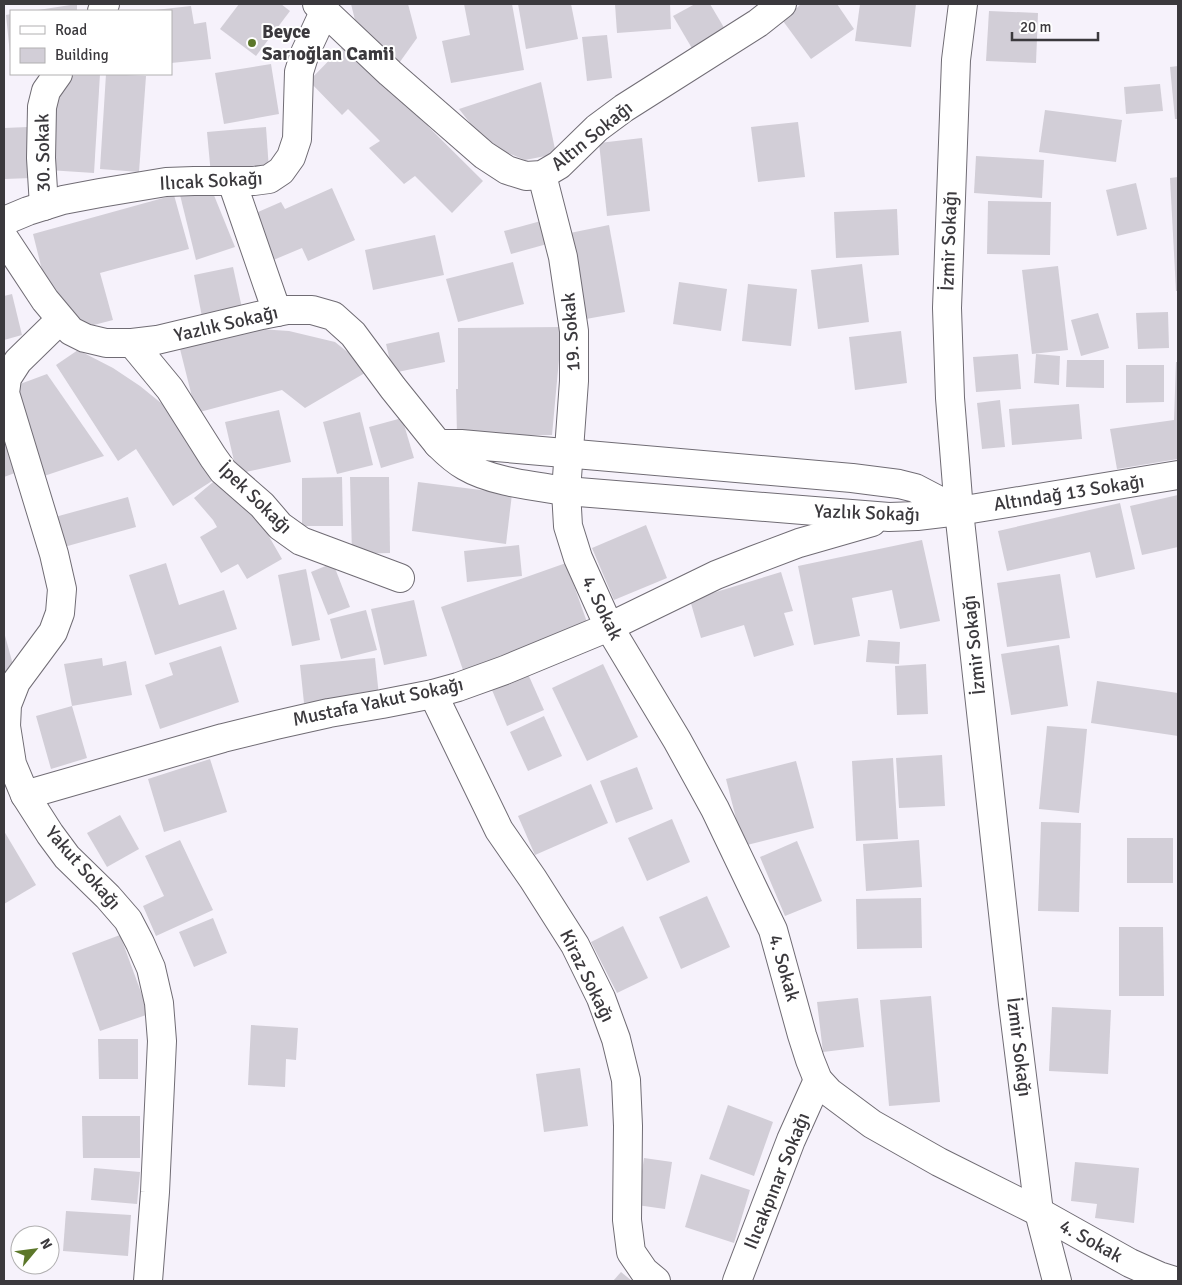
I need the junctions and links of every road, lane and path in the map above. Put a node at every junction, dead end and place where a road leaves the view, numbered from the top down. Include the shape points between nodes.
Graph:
1 (782, 4) edge
2 (963, 4) edge
3 (321, 7) edge
4 (57, 75) edge
5 (542, 175) junction
6 (232, 182) junction
7 (44, 206) junction
8 (4, 220) edge
9 (4, 238) edge
10 (277, 312) junction
11 (60, 320) junction
12 (132, 343) junction
13 (438, 444) junction
14 (569, 454) junction
15 (1178, 475) edge
16 (566, 491) junction
17 (959, 511) junction
18 (890, 517) junction
19 (400, 578) dead end
20 (609, 627) junction
21 (433, 694) junction
22 (25, 796) junction
23 (818, 1080) junction
24 (1039, 1212) junction
25 (740, 1279) edge
26 (148, 1281) edge
27 (656, 1281) edge
28 (1057, 1281) edge
29 (1175, 1281) edge

1 - 5 street, Altın Sokağı via 758,24 624,108 597,128 559,165
2 - 17 street, İzmir Sokağı via 956,60 946,308
3 - 5 street, Altın Sokağı via 484,155 507,170 526,176
3 - 6 street, Ilıcak Sokağı via 299,72 296,139 291,158 269,179
4 - 7 street, 30. Sokak via 46,91 42,107
5 - 14 street, 19. Sokak via 563,257 574,331
6 - 7 street, Ilıcak Sokağı via 166,182 100,192
6 - 10 street
7 - 8 street, Ilıcak Sokağı
9 - 11 street, Yazlık Sokağı
10 - 12 street, Yazlık Sokağı
10 - 13 street, Yazlık Sokağı via 312,310 333,316 353,334
11 - 12 street, Yazlık Sokağı via 70,331 85,338 106,344
11 - 22 street, Yakut Sokağı via 18,361 7,378 5,394 62,589 60,613 52,632 16,682 8,706 6,726 12,764
12 - 19 street, İpek Sokağı via 170,388 223,471 280,526 301,541
13 - 14 street, Yazlık Sokağı
13 - 16 street, Yazlık Sokağı via 465,467 488,476
14 - 16 street, 19. Sokak
14 - 17 street, Yazlık Sokağı via 899,484 915,488
15 - 17 street, Altındağ 13 Sokağı
16 - 18 street, Yazlık Sokağı
16 - 20 street, 4. Sokak via 568,526 578,558
17 - 18 street, Yazlık Sokağı
17 - 24 street, İzmir Sokağı
18 - 20 street, Mustafa Yakut Sokağı via 799,543 754,560
20 - 21 street, Mustafa Yakut Sokağı via 505,670
20 - 23 street, 4. Sokak via 686,757 752,883 773,930
21 - 22 street, Mustafa Yakut Sokağı via 329,713 224,738
21 - 27 street, Kiraz Sokağı via 499,830 575,945 607,1014 626,1080 627,1220 631,1252 644,1271
22 - 26 street, Yakut Sokağı via 67,857 128,920 151,968 159,1003 162,1041
23 - 24 street, 4. Sokak via 872,1124
23 - 25 street, Ilıcakpınar Sokağı via 791,1140
24 - 28 street, İzmir Sokağı
24 - 29 street, 4. Sokak via 1130,1262

